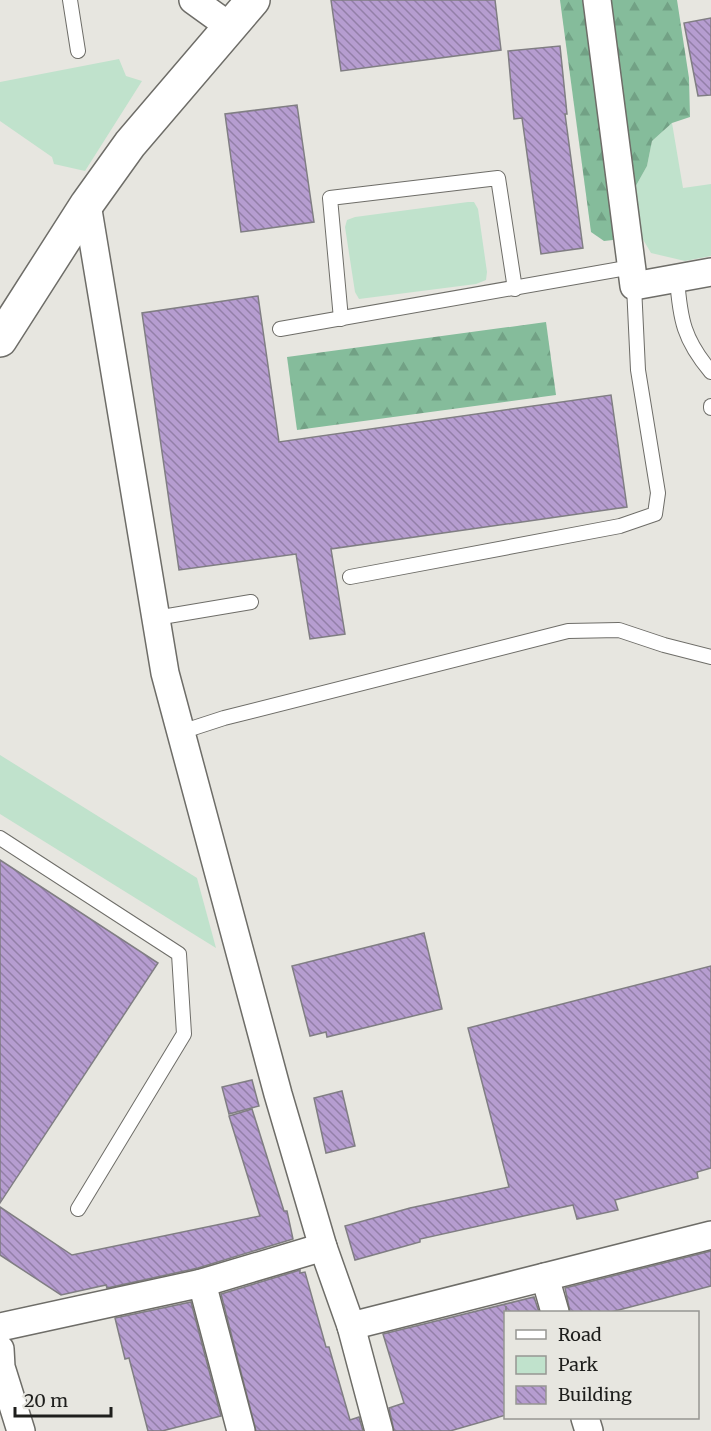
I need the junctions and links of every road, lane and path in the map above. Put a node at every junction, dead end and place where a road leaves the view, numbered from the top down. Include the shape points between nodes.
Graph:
1 (70, 0) edge
2 (193, 0) edge
3 (253, 0) edge
4 (597, 0) edge
5 (230, 26) junction
6 (78, 51) dead end
7 (87, 204) junction
8 (711, 272) edge
9 (633, 277) junction
10 (677, 278) junction
11 (515, 289) junction
12 (341, 319) junction
13 (280, 328) dead end
14 (0, 340) edge
15 (711, 372) edge
16 (350, 577) dead end
17 (251, 602) dead end
18 (156, 618) junction
19 (711, 657) edge
20 (181, 732) junction
21 (0, 838) edge
22 (78, 1209) dead end
23 (711, 1234) edge
24 (322, 1247) junction
25 (545, 1277) junction
26 (202, 1283) junction
27 (555, 1311) edge
28 (351, 1326) junction
29 (0, 1327) edge
30 (0, 1349) edge
31 (21, 1431) edge
32 (241, 1431) edge
33 (379, 1431) edge

1 - 6 lane
2 - 5 street
3 - 5 street
4 - 9 street
5 - 7 street via 130,144
7 - 14 street
7 - 18 street
8 - 10 street
9 - 10 street
9 - 11 lane
9 - 16 lane via 638,370 658,493 655,514 620,526
10 - 15 lane via 680,314 694,352
11 - 12 lane
11 - 12 lane via 498,178 330,198
12 - 13 lane
17 - 18 lane
18 - 20 street
19 - 20 lane via 619,630 568,631
20 - 24 street
21 - 22 lane via 178,954 184,1034
23 - 25 street
24 - 26 street
24 - 28 street
25 - 27 street
25 - 28 street
26 - 29 street
26 - 32 street
28 - 33 street
30 - 31 street via 1,1367

